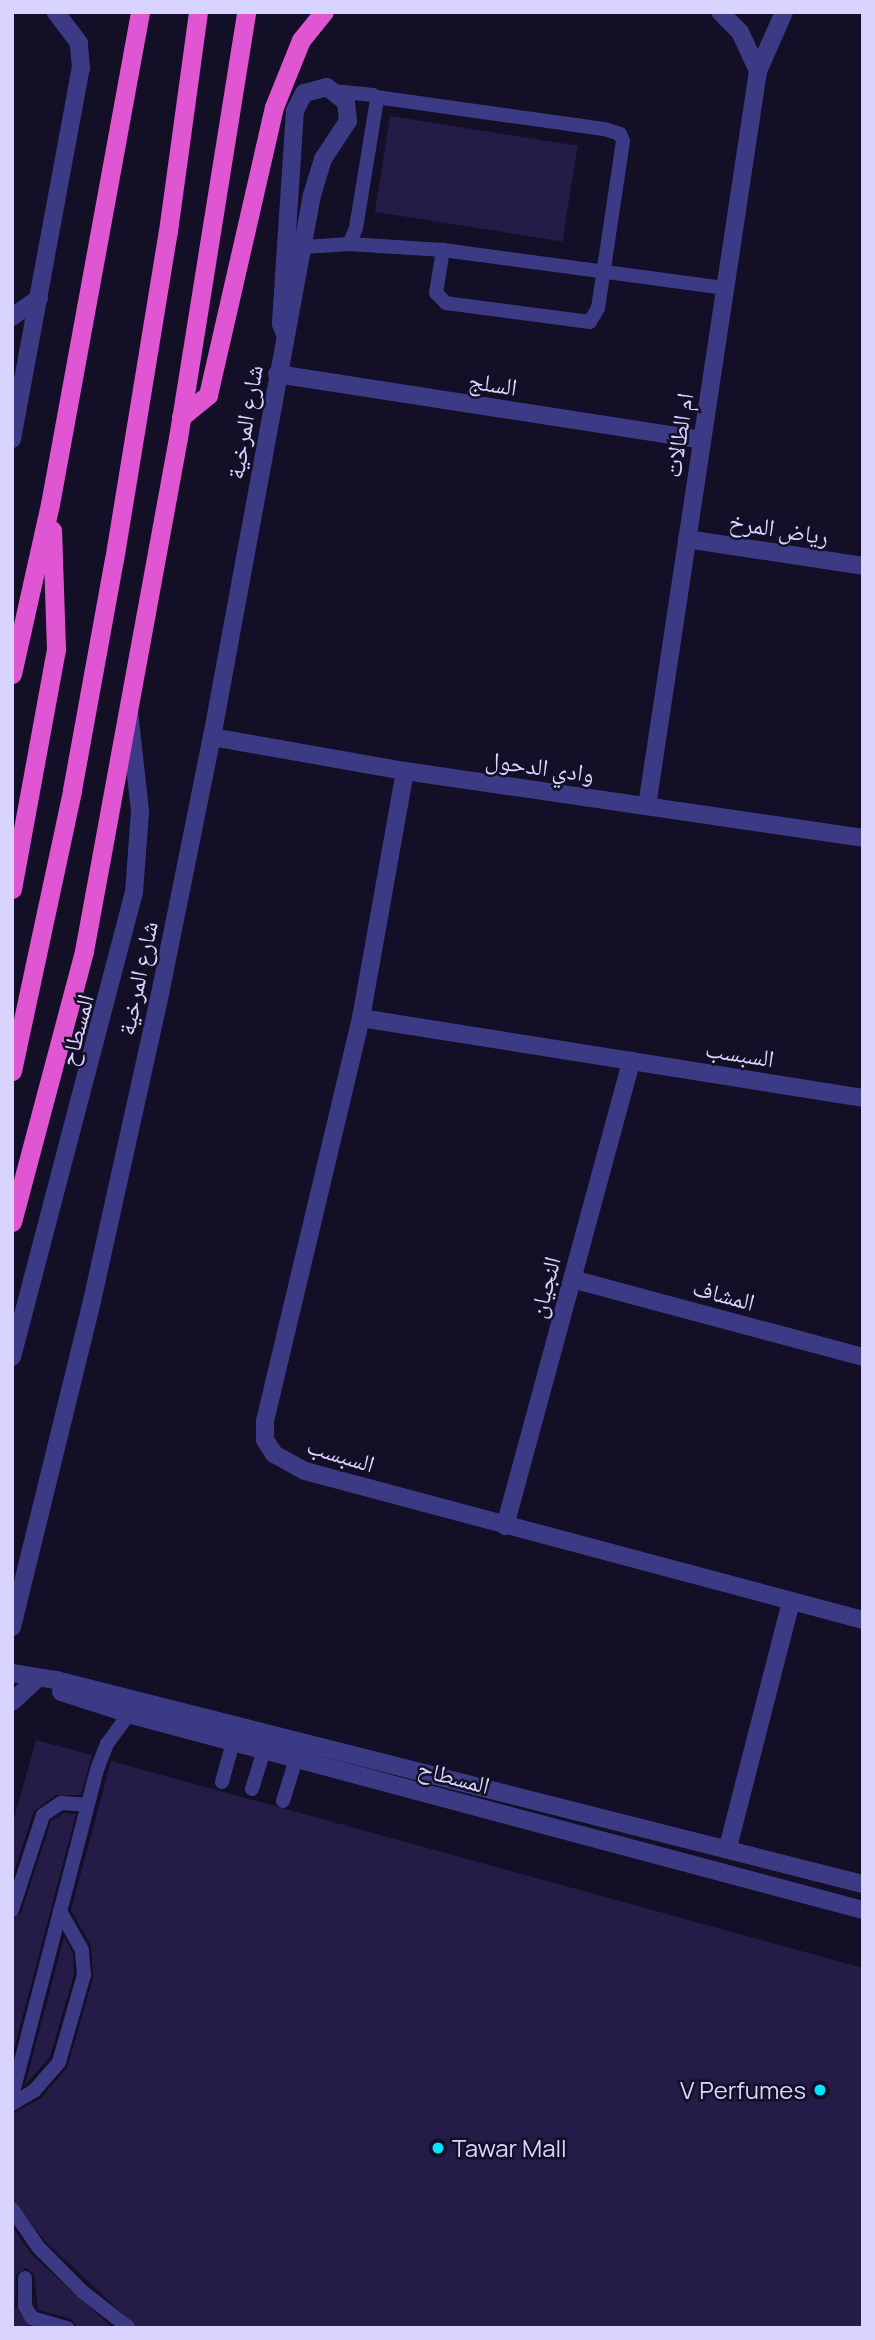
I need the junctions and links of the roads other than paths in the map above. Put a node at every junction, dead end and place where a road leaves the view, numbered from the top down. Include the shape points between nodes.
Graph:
1 (56, 12) edge
2 (140, 12) edge
3 (198, 12) edge
4 (246, 12) edge
5 (324, 12) edge
6 (720, 12) edge
7 (784, 12) edge
8 (758, 71) junction
9 (336, 91) junction
10 (376, 97) junction
11 (349, 244) junction
12 (304, 247) junction
13 (443, 250) junction
14 (604, 272) junction
15 (725, 288) junction
16 (39, 298) junction
17 (12, 317) edge
18 (285, 334) junction
19 (12, 340) edge
20 (27, 353) junction
21 (277, 374) junction
22 (181, 417) junction
23 (12, 439) edge
24 (702, 440) junction
25 (50, 504) junction
26 (687, 538) junction
27 (863, 566) edge
28 (12, 674) edge
29 (129, 708) junction
30 (212, 737) junction
31 (405, 771) junction
32 (647, 806) junction
33 (863, 838) edge
34 (12, 889) edge
35 (361, 1018) junction
36 (631, 1060) junction
37 (12, 1072) edge
38 (863, 1098) edge
39 (12, 1222) edge
40 (572, 1279) junction
41 (12, 1357) edge
42 (863, 1357) edge
43 (505, 1526) junction
44 (791, 1602) junction
45 (863, 1620) edge
46 (12, 1628) edge
47 (12, 1673) edge
48 (37, 1679) junction
49 (12, 1702) edge
50 (134, 1708) junction
51 (233, 1742) junction
52 (264, 1750) junction
53 (296, 1759) junction
54 (222, 1782) dead end
55 (252, 1789) dead end
56 (283, 1801) dead end
57 (87, 1805) junction
58 (728, 1847) junction
59 (863, 1884) edge
60 (12, 1910) edge
61 (863, 1910) edge
62 (60, 1912) junction
63 (12, 2096) edge
64 (12, 2104) edge
65 (12, 2209) edge
66 (25, 2278) dead end
67 (68, 2328) edge
68 (129, 2328) edge

1 - 16 street via 79,43 82,68
2 - 25 highway
3 - 37 highway via 116,547 72,790
4 - 22 highway
5 - 22 highway via 301,40 274,107 208,395
6 - 8 street via 740,32
7 - 8 street, ام الطالات
8 - 15 street, ام الطالات
9 - 10 lane
9 - 12 street, شارع المرخية via 346,103 348,121 317,174
9 - 18 street, شارع المرخية via 320,87 304,93 295,111 281,324
10 - 11 lane via 356,228
10 - 14 lane via 620,134 623,149
11 - 12 lane
11 - 13 lane
12 - 18 street, شارع المرخية
13 - 14 lane
13 - 14 lane via 436,293 446,303 571,321 595,320
14 - 15 lane
15 - 24 street, ام الطالات
16 - 17 street
16 - 20 street
18 - 21 street, شارع المرخية
19 - 20 street
20 - 23 street
21 - 24 street, السلج
21 - 30 street, شارع المرخية
22 - 29 highway
24 - 26 street, ام الطالات
25 - 28 highway
25 - 34 highway via 56,649
26 - 27 street, رياض المرخ
26 - 32 street, ام الطالات
29 - 39 highway via 84,951
29 - 41 street, المسطاح via 141,811 134,893
30 - 31 street, وادي الدحول
30 - 46 street, شارع المرخية via 92,1301
31 - 32 street, وادي الدحول
31 - 35 street, السبسب
32 - 33 street, وادي الدحول
35 - 36 street, السبسب
35 - 43 street, السبسب via 265,1421 265,1440 274,1454 305,1471
36 - 38 street, السبسب
36 - 40 street, النجيان
40 - 42 street, المشاف
40 - 43 street, النجيان
43 - 44 street, السبسب
44 - 45 street, السبسب
44 - 58 street
47 - 48 street, المسطاح
48 - 49 street
48 - 50 street, المسطاح via 54,1690
50 - 51 street, المسطاح
50 - 57 lane via 107,1744
50 - 58 street, المسطاح
51 - 52 street, المسطاح
51 - 54 lane
52 - 53 street, المسطاح
52 - 55 lane
53 - 56 lane
53 - 61 street, المسطاح
57 - 60 lane via 61,1803 43,1815
57 - 62 lane
58 - 59 street, المسطاح
62 - 63 lane
62 - 64 lane via 85,1962 81,1987 59,2062 34,2091
65 - 68 lane via 48,2257
66 - 67 lane via 25,2306 32,2318

